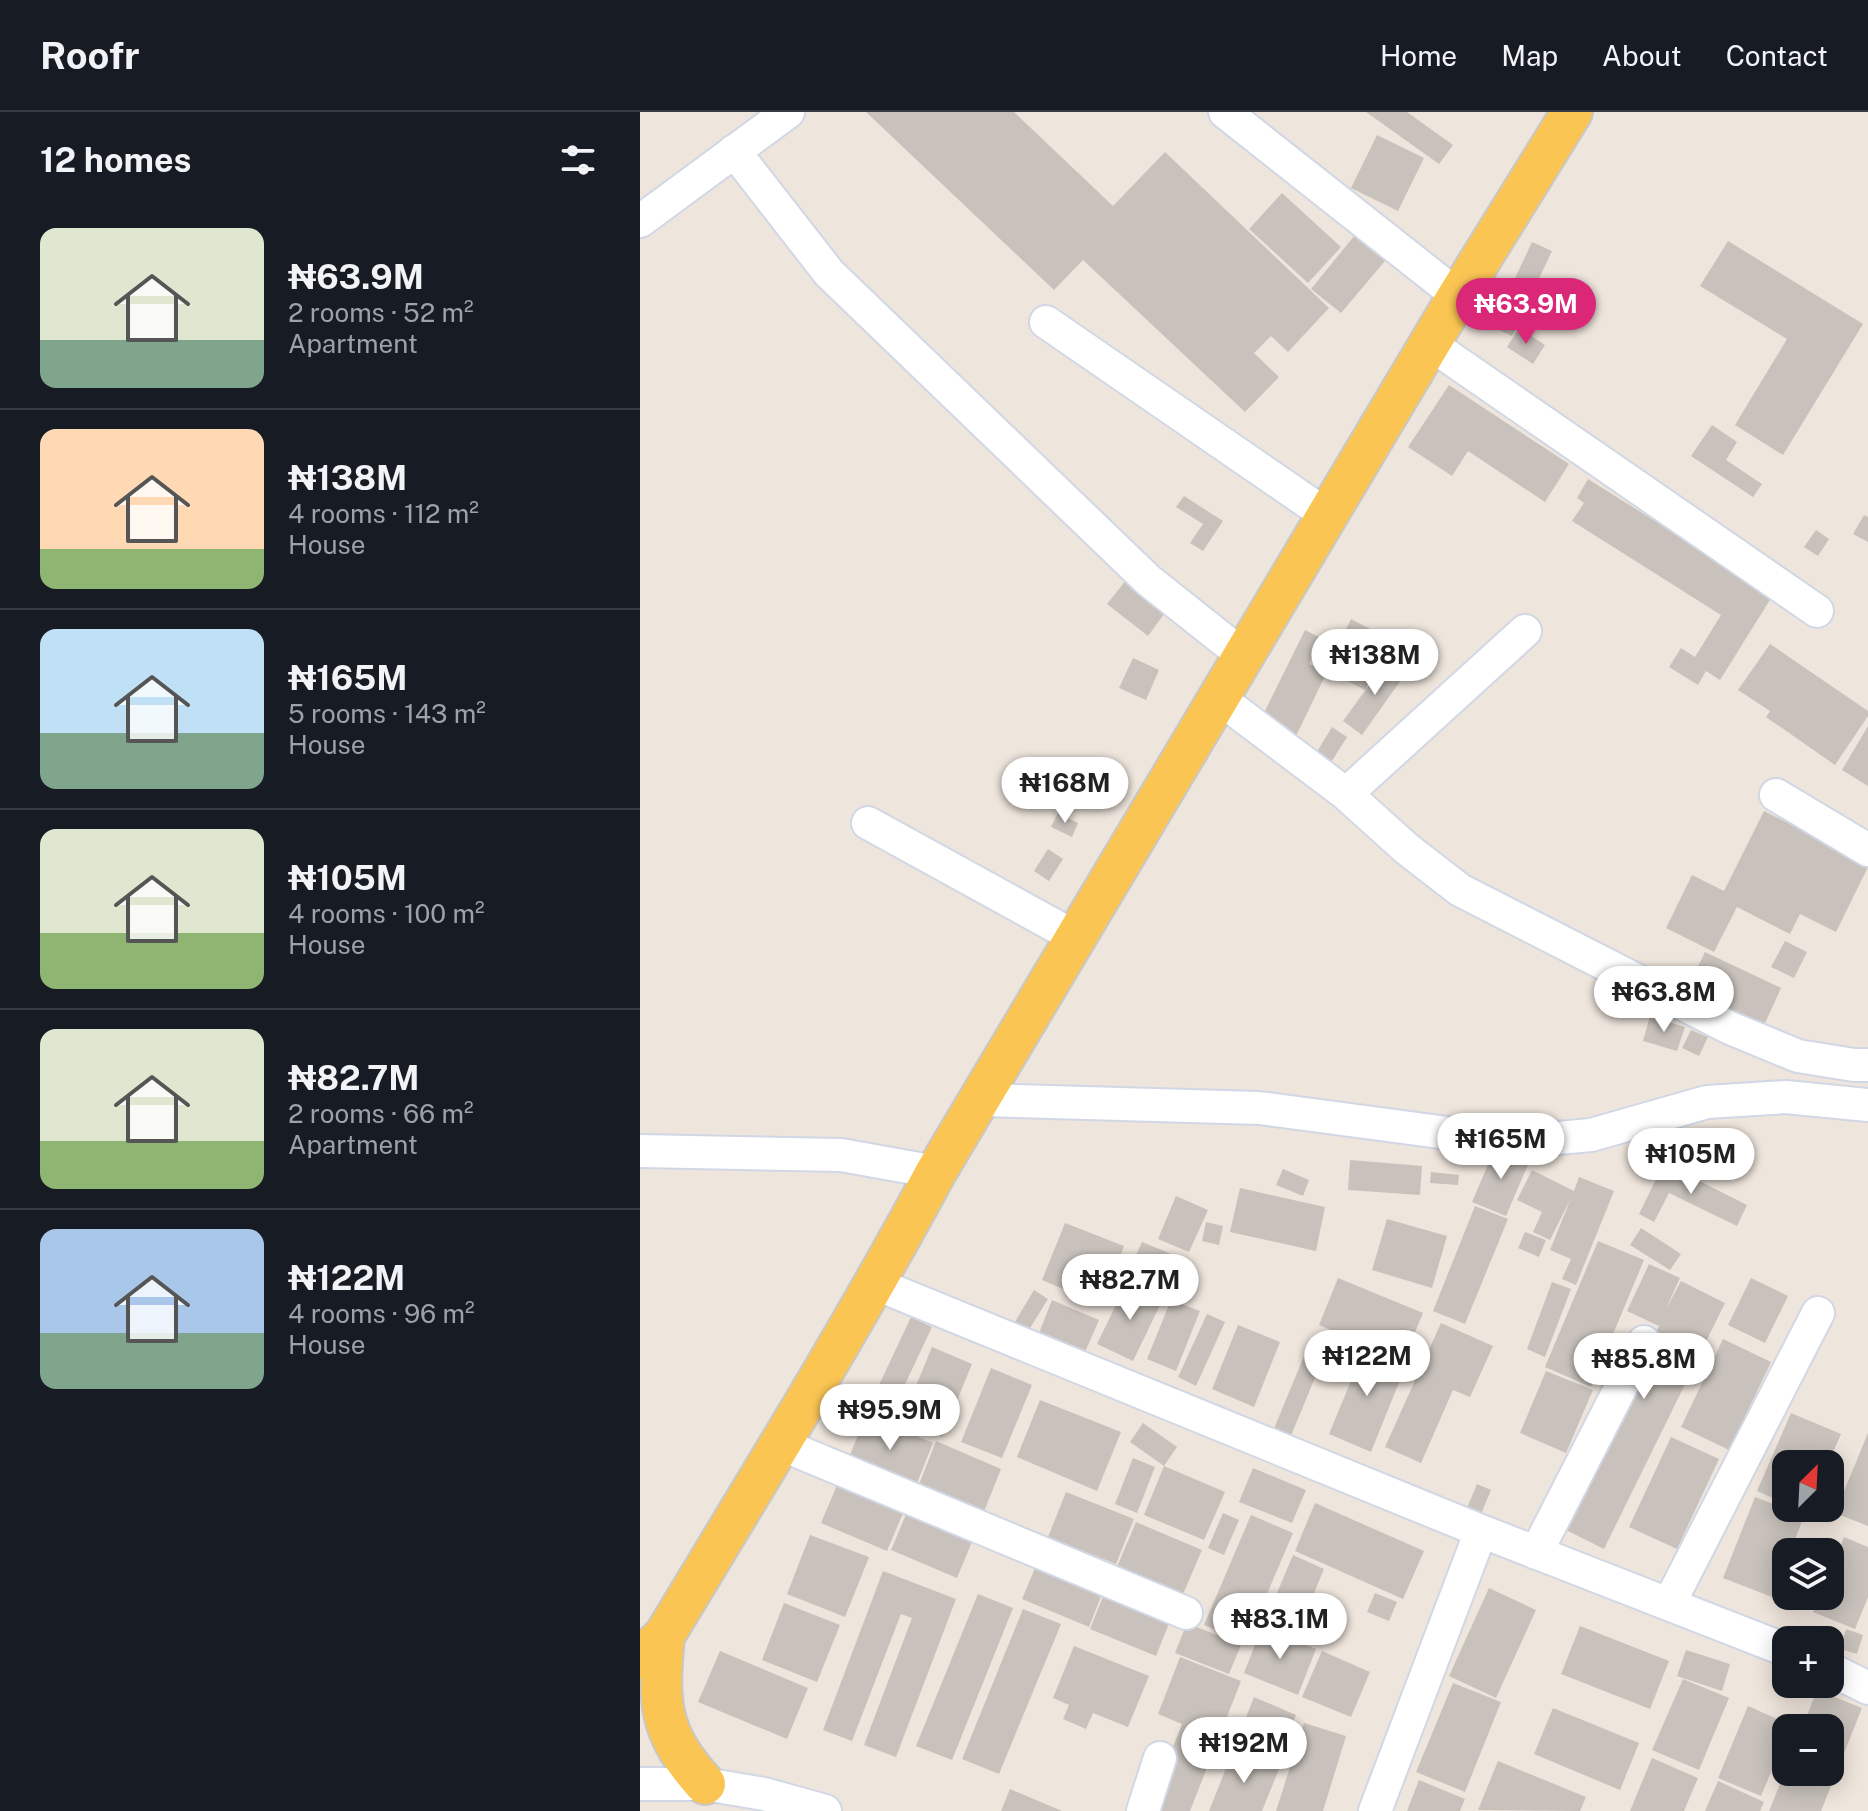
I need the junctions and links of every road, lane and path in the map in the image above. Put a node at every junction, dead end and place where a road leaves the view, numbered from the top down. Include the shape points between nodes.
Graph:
1 (788, 112) edge
2 (1225, 112) edge
3 (1572, 112) edge
4 (734, 151) junction
5 (640, 221) edge
6 (1458, 296) junction
7 (1046, 322) dead end
8 (1430, 344) junction
9 (1328, 516) junction
10 (1817, 611) dead end
11 (1525, 631) dead end
12 (1245, 657) junction
13 (1220, 699) junction
14 (1346, 794) junction
15 (1776, 795) dead end
16 (868, 823) dead end
17 (1868, 850) edge
18 (1077, 938) junction
19 (1868, 1065) edge
20 (981, 1100) junction
21 (1868, 1105) edge
22 (640, 1151) edge
23 (936, 1172) junction
24 (876, 1284) junction
25 (1818, 1313) dead end
26 (1644, 1342) dead end
27 (780, 1444) junction
28 (1481, 1531) junction
29 (1536, 1553) junction
30 (1669, 1604) junction
31 (1186, 1613) dead end
32 (1772, 1644) edge
33 (651, 1673) edge
34 (1844, 1676) edge
35 (1868, 1688) edge
36 (1160, 1758) dead end
37 (640, 1784) edge
38 (705, 1784) junction
39 (825, 1811) edge
40 (1143, 1811) edge
41 (1375, 1811) edge

1 - 4 street
2 - 6 street
3 - 6 main road
4 - 5 street
4 - 12 street via 829,273 1148,580
6 - 8 main road
7 - 9 street
8 - 9 main road
8 - 10 street
9 - 12 main road
11 - 14 street
12 - 13 main road
13 - 14 street
13 - 18 main road
14 - 19 street via 1460,890 1730,1028 1798,1056
15 - 17 street
16 - 18 street
18 - 20 main road
20 - 21 street via 1259,1108 1515,1142 1591,1135 1707,1102 1786,1097
20 - 23 main road
22 - 23 street via 841,1155
23 - 24 main road
24 - 27 main road
24 - 28 street
25 - 30 street
26 - 29 street
27 - 31 street
27 - 33 main road
28 - 29 street
28 - 41 street
29 - 30 street
30 - 32 street
33 - 38 main road via 682,1758
34 - 35 street
36 - 40 street
37 - 38 street
38 - 39 street

